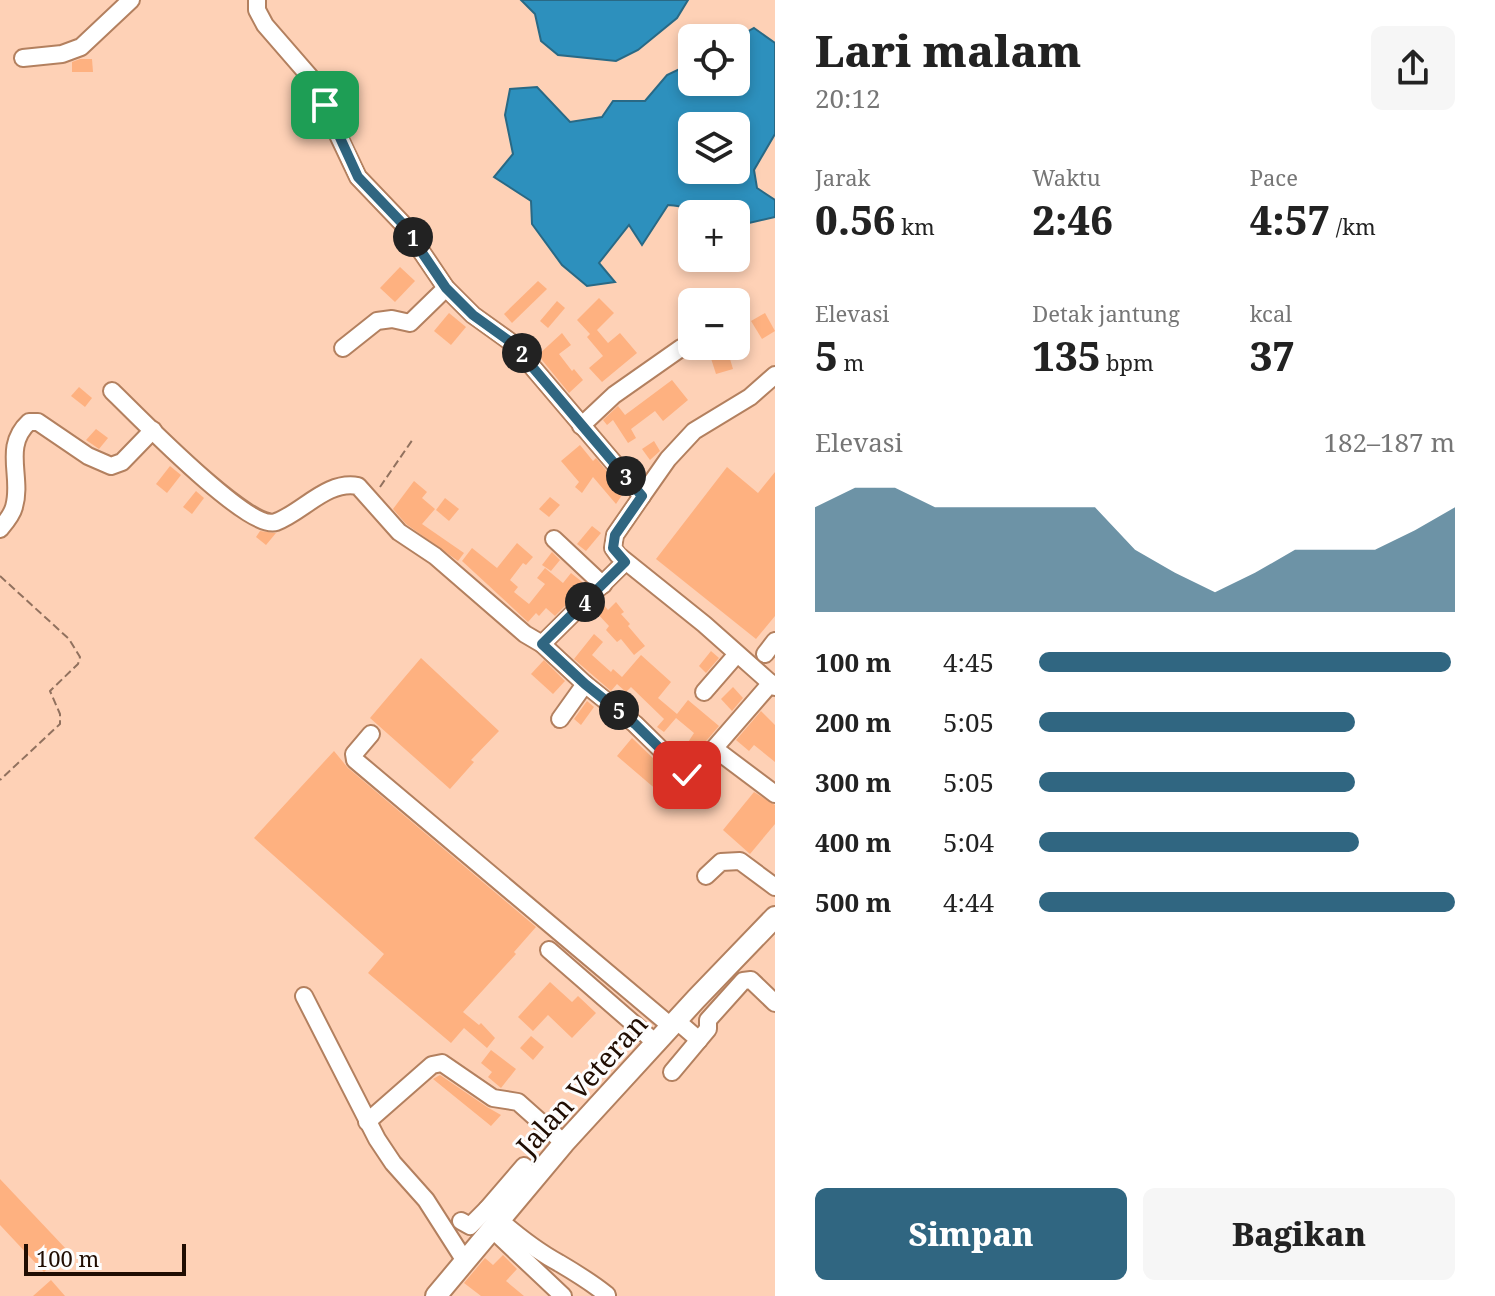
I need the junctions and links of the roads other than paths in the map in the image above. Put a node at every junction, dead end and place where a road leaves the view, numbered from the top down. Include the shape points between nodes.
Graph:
1 (131, 0) edge
2 (257, 0) edge
3 (23, 58) dead end
4 (446, 288) junction
5 (343, 348) dead end
6 (678, 350) edge
7 (775, 375) edge
8 (112, 391) dead end
9 (581, 426) junction
10 (153, 430) junction
11 (642, 496) junction
12 (0, 529) edge
13 (554, 539) dead end
14 (625, 562) junction
15 (603, 585) junction
16 (542, 644) junction
17 (737, 654) junction
18 (585, 684) junction
19 (773, 685) edge
20 (704, 692) dead end
21 (560, 719) dead end
22 (371, 734) dead end
23 (715, 749) junction
24 (775, 794) edge
25 (706, 876) dead end
26 (775, 887) edge
27 (775, 917) edge
28 (549, 950) dead end
29 (304, 996) dead end
30 (775, 1003) edge
31 (674, 1024) junction
32 (699, 1040) junction
33 (657, 1044) junction
34 (672, 1072) dead end
35 (367, 1122) junction
36 (564, 1143) junction
37 (524, 1166) dead end
38 (494, 1220) junction
39 (461, 1221) dead end
40 (465, 1261) junction
41 (607, 1295) edge
42 (436, 1296) edge
43 (563, 1296) edge

1 - 3 street via 81,47
2 - 4 street via 265,25 311,78 358,177 402,223
4 - 5 street via 410,323 377,321
4 - 9 street via 512,343
6 - 9 street via 614,395
7 - 11 street via 694,431
8 - 10 street
9 - 11 street
10 - 12 street via 122,462 111,466 38,422 29,422 14,445 15,506
10 - 16 street via 211,486 262,521 279,521 343,485 358,486 399,532
11 - 14 street via 615,535 613,548
13 - 15 street
14 - 15 street
14 - 17 street
15 - 16 street
16 - 18 street
17 - 19 street
17 - 20 street
18 - 21 street
18 - 23 street via 687,775
19 - 23 street
22 - 31 street via 355,760
23 - 24 street
25 - 26 street via 721,862 740,861
27 - 31 main road, Jalan Veteran
28 - 33 street
29 - 35 street
30 - 32 street via 751,980 743,981 708,1020
31 - 32 street
31 - 33 main road, Jalan Veteran
32 - 34 street
33 - 36 main road, Jalan Veteran
35 - 36 street via 432,1065 442,1063 493,1098 518,1102
35 - 40 street
36 - 38 main road, Jalan Veteran
37 - 38 street
38 - 39 street via 470,1226
38 - 40 main road, Jalan Veteran
38 - 41 street
38 - 43 street
40 - 42 main road, Jalan Veteran

